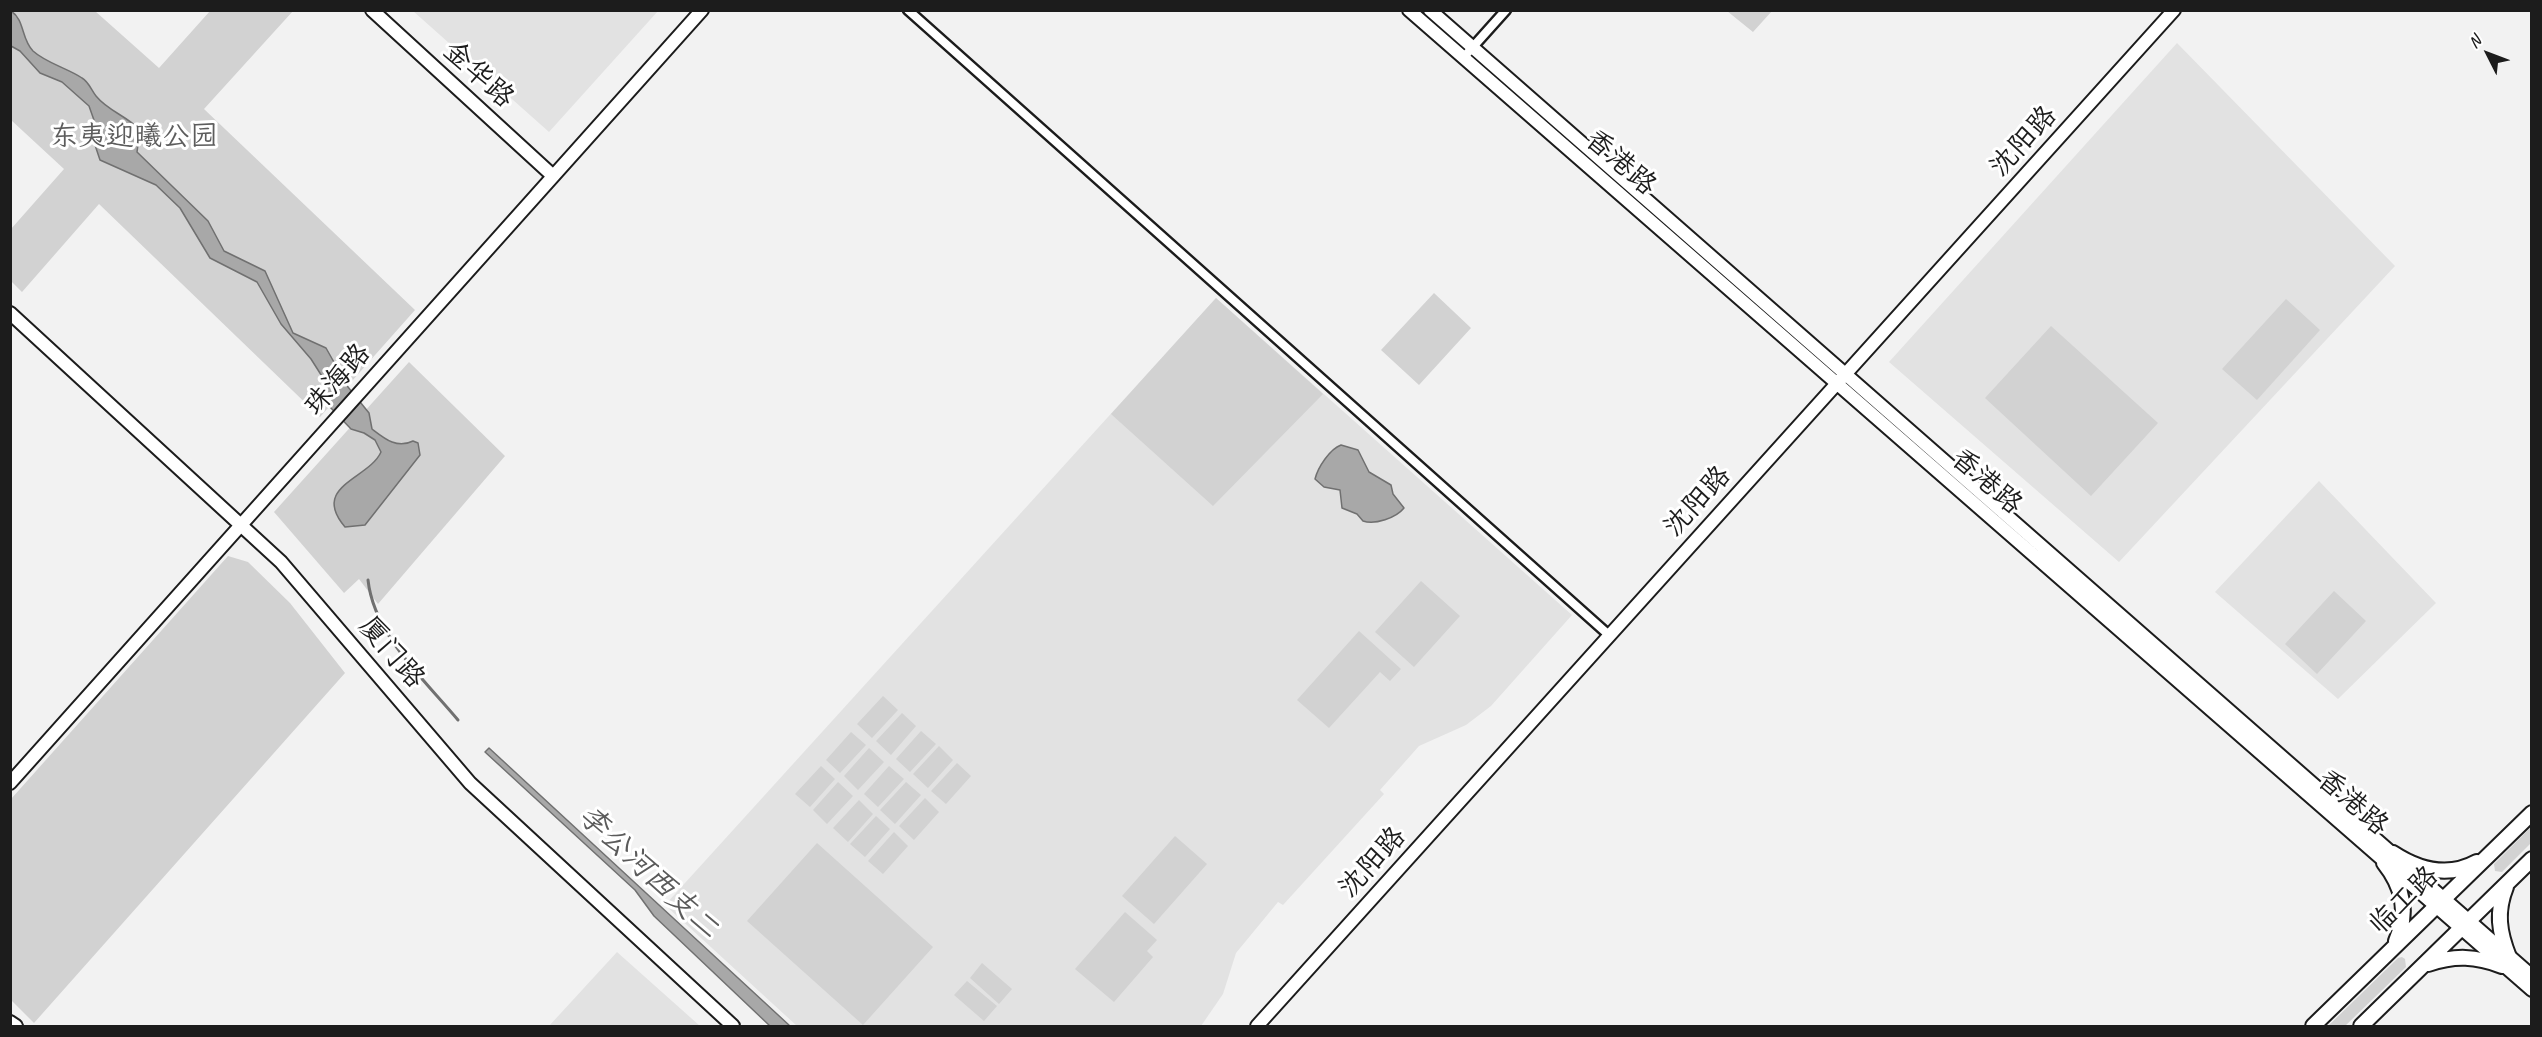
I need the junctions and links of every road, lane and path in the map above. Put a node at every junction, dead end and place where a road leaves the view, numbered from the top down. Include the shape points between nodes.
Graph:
1 (372, 10) edge
2 (702, 10) edge
3 (908, 10) edge
4 (1409, 10) edge
5 (1430, 10) edge
6 (1506, 10) edge
7 (2174, 10) edge
8 (1473, 48) junction
9 (1463, 58) junction
10 (552, 175) junction
11 (10, 313) edge
12 (1842, 380) junction
13 (241, 525) junction
14 (1610, 636) junction
15 (10, 783) edge
16 (2532, 813) edge
17 (2487, 857) junction
18 (2388, 858) junction
19 (2532, 859) edge
20 (2507, 884) junction
21 (2439, 903) junction
22 (2464, 925) junction
23 (2394, 946) junction
24 (2506, 961) junction
25 (2424, 965) junction
26 (2532, 976) edge
27 (2532, 990) edge
28 (10, 1022) edge
29 (16, 1026) edge
30 (733, 1026) edge
31 (1257, 1026) edge
32 (2313, 1026) edge
33 (2361, 1026) edge

1 - 10 main road, 金华路
2 - 10 main road, 珠海路
3 - 14 street
4 - 9 main road, 香港路
5 - 8 main road, 香港路
6 - 8 street
7 - 12 main road, 沈阳路
8 - 9 street
8 - 12 main road, 香港路
9 - 12 main road, 香港路
10 - 13 main road, 珠海路
11 - 13 main road, 厦门路
12 - 14 main road, 沈阳路
12 - 18 main road, 香港路
13 - 15 main road, 珠海路
13 - 30 main road, 厦门路 via 281,562 470,783
14 - 31 main road, 沈阳路
16 - 17 main road, 临工路
17 - 18 main road via 2469,866 2439,871
17 - 21 main road, 临工路
18 - 21 main road, 香港路
18 - 23 main road via 2403,902 2402,929
19 - 20 main road, 临工路
20 - 22 main road, 临工路
20 - 24 main road via 2499,920
21 - 22 main road, 香港路
21 - 23 main road, 临工路
22 - 24 main road, 香港路
22 - 25 main road, 临工路
23 - 32 main road, 临工路
24 - 25 main road via 2463,957
24 - 26 main road, 香港路
24 - 27 main road, 香港路
25 - 33 main road, 临工路
28 - 29 main road

